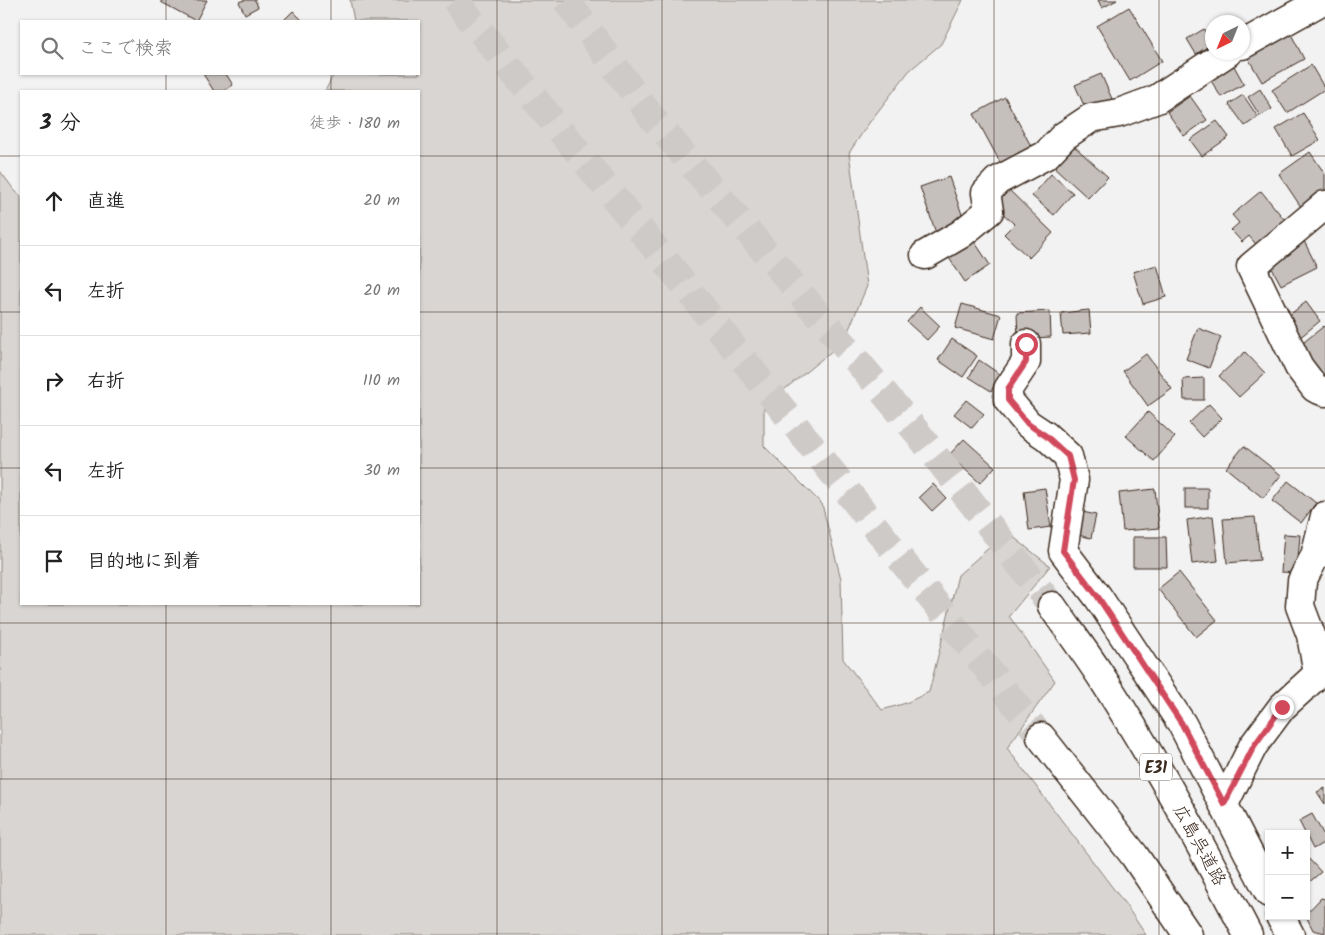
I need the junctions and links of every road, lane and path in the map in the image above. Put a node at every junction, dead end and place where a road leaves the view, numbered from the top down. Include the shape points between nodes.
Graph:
1 (1322, 0) edge
2 (1250, 40) edge
3 (1216, 60) edge
4 (1325, 205) edge
5 (925, 255) dead end
6 (1026, 344) dead end
7 (1325, 392) edge
8 (1325, 516) edge
9 (1052, 606) tunnel mouth
10 (1040, 736) tunnel mouth
11 (1224, 804) junction
12 (1265, 885) edge
13 (1282, 920) edge
14 (1188, 935) edge
15 (1248, 935) edge
16 (1290, 935) edge

1 - 2 main road
3 - 5 main road via 1157,99 1119,113 1090,118 1064,136 1046,155 997,181 986,193 989,211 961,234
4 - 7 main road via 1251,267 1299,367 1315,388
6 - 11 main road via 1026,362 1008,389 1008,400 1028,424 1068,456 1074,480 1063,551 1098,597 1182,724
8 - 11 main road via 1315,556 1302,581 1300,606 1311,636 1318,674 1282,707 1254,746
9 - 15 main road, 広島呉道路 / E31 via 1157,769
10 - 14 main road via 1134,855
11 - 12 main road
13 - 16 main road

